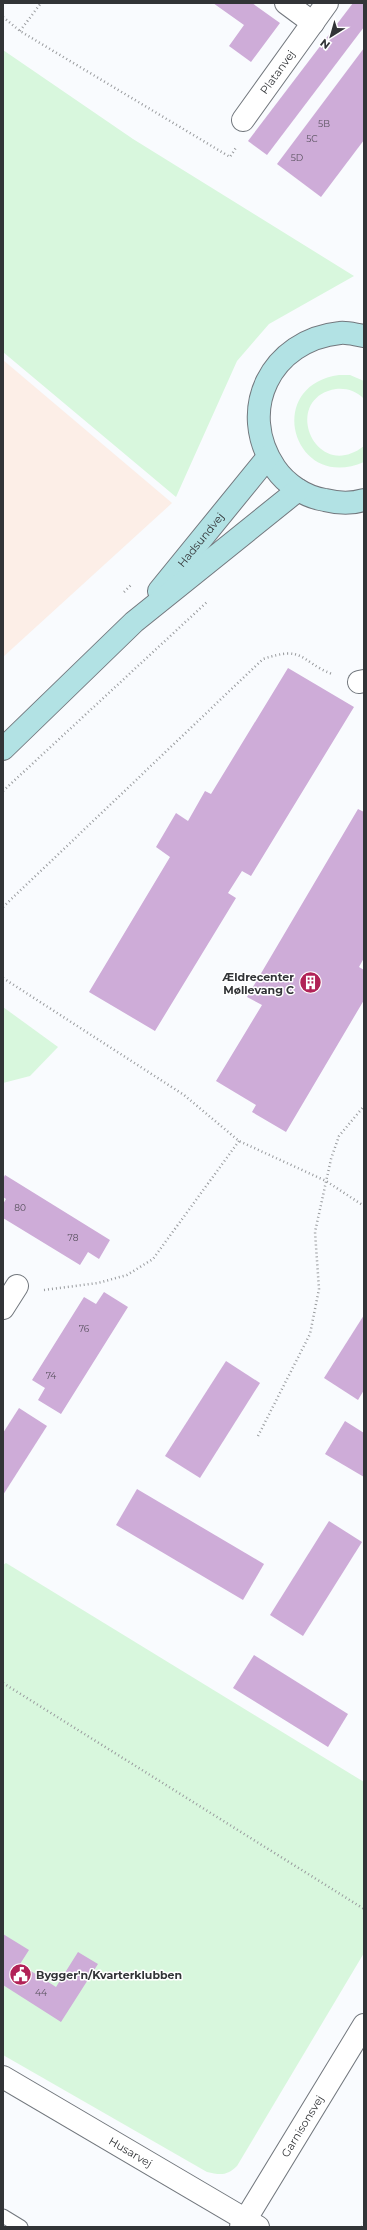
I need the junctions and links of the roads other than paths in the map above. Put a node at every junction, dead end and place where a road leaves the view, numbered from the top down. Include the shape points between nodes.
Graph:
1 (286, 3) edge
2 (328, 3) edge
3 (313, 23) junction
4 (242, 120) road end
5 (364, 336) edge
6 (268, 457) junction
7 (298, 490) junction
8 (364, 500) edge
9 (134, 622) junction
10 (3, 749) edge
11 (17, 1286) road end
12 (3, 1308) edge
13 (364, 2025) edge
14 (3, 2077) edge
15 (3, 2216) edge
16 (248, 2225) edge
17 (21, 2227) edge

1 - 3 street
2 - 3 street, Platanvej
3 - 4 street, Platanvej
5 - 6 main road via 341,333 314,338 290,352 271,373 262,393 258,415 260,437
6 - 7 main road via 280,476
6 - 9 main road, Hadsundvej
7 - 8 main road via 317,499 339,503
7 - 9 main road, Hadsundvej
9 - 10 main road, Hadsundvej
11 - 12 street
13 - 16 street, Garnisonsvej
14 - 16 street, Husarvej
15 - 17 lane

